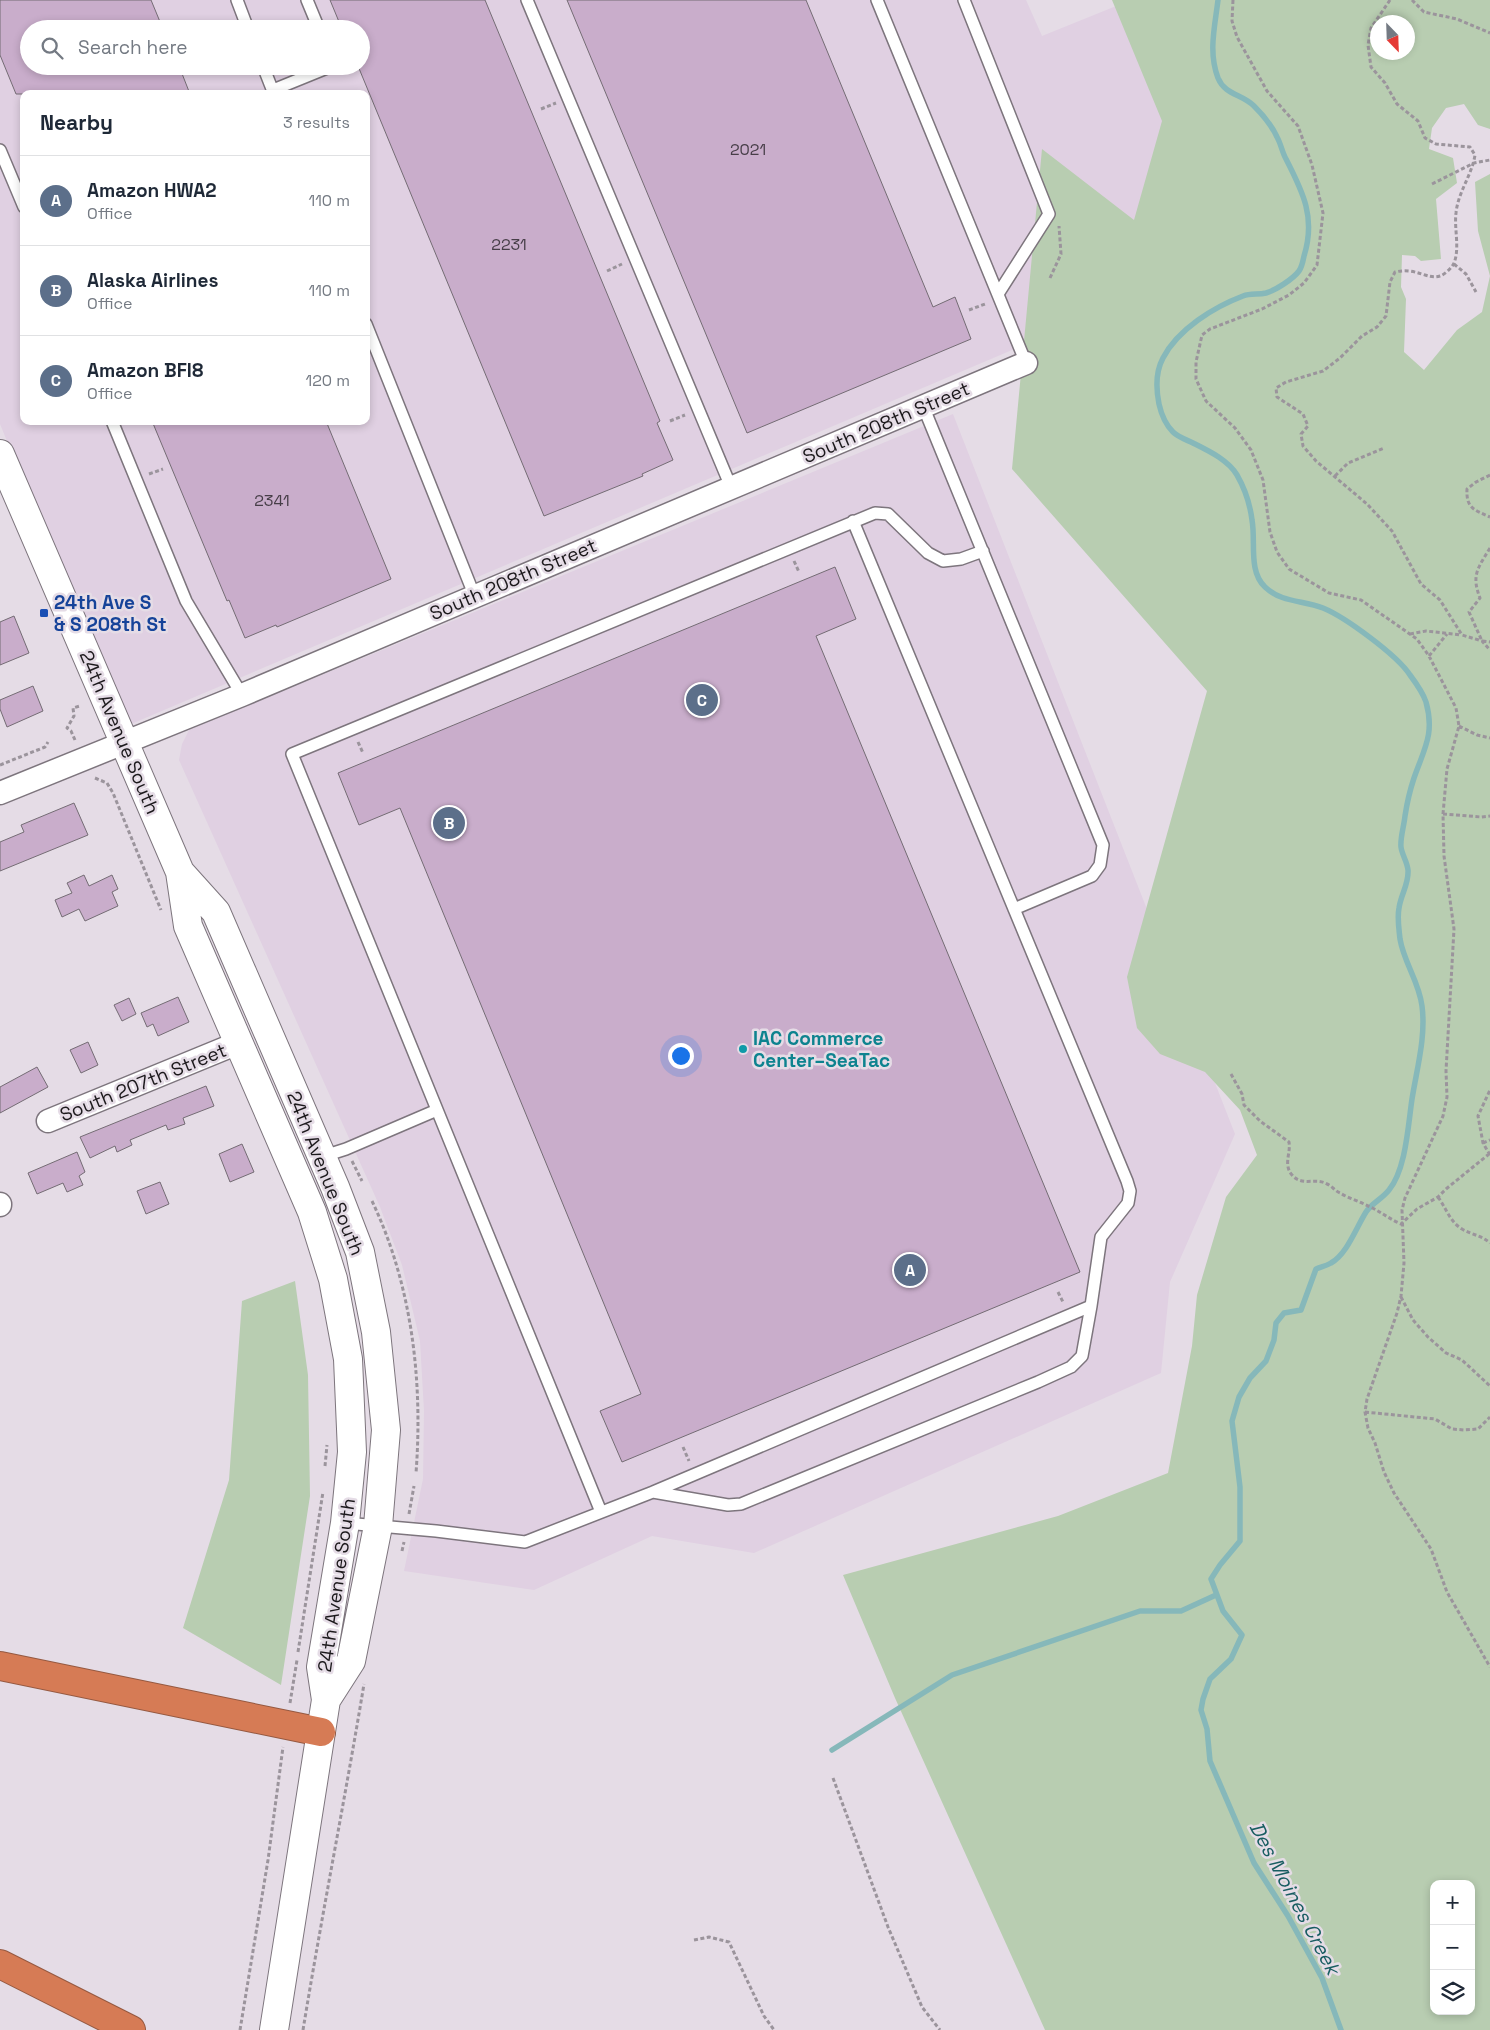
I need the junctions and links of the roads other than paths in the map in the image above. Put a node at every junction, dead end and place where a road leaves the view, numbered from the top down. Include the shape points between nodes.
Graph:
1 (237, 0) edge
2 (307, 0) edge
3 (527, 0) edge
4 (878, 0) edge
5 (964, 0) edge
6 (245, 20) edge
7 (315, 20) edge
8 (267, 75) edge
9 (312, 75) edge
10 (273, 90) edge
11 (278, 90) edge
12 (0, 150) edge
13 (20, 198) edge
14 (998, 294) junction
15 (370, 334) edge
16 (1026, 363) joint
17 (923, 406) junction
18 (114, 425) edge
19 (0, 454) edge
20 (731, 487) junction
21 (853, 521) junction
22 (983, 552) junction
23 (475, 597) junction
24 (242, 695) junction
25 (124, 743) junction
26 (0, 793) edge
27 (180, 872) junction
28 (1014, 909) junction
29 (238, 1043) junction
30 (437, 1110) junction
31 (48, 1121) dead end
32 (321, 1156) junction
33 (1091, 1306) junction
34 (653, 1492) junction
35 (601, 1512) junction
36 (346, 1523) junction
37 (378, 1526) junction
38 (0, 1666) edge
39 (326, 1700) junction
40 (321, 1732) junction
41 (0, 1964) edge
42 (131, 2030) edge
43 (274, 2030) edge

1 - 6 lane
2 - 7 lane
3 - 20 lane
4 - 14 lane
5 - 14 lane via 1049,214
8 - 10 lane
9 - 11 lane
12 - 13 lane
14 - 16 lane
15 - 23 lane
16 - 17 street, South 208th Street
17 - 20 street, South 208th Street
17 - 22 lane
18 - 24 lane via 186,601
19 - 25 street, 24th Avenue South
20 - 23 street, South 208th Street
21 - 22 lane via 874,512 888,514 942,561 961,560
21 - 28 lane
21 - 30 lane via 292,754
22 - 28 lane via 1103,845 1100,865 1092,876
23 - 24 street, South 208th Street
24 - 25 street, South 208th Street
25 - 26 street, South 208th Street
25 - 27 street, 24th Avenue South
27 - 29 street, 24th Avenue South via 188,926
27 - 32 street, 24th Avenue South via 216,912
28 - 33 lane via 1130,1191 1128,1203 1100,1237
29 - 31 street, South 207th Street
29 - 36 street, 24th Avenue South via 312,1212 333,1279 348,1359 352,1452
30 - 32 lane via 346,1149
30 - 35 lane
32 - 37 street, 24th Avenue South via 360,1252 376,1332 386,1430
33 - 34 lane
33 - 34 lane via 1082,1356 1071,1366 1038,1382 741,1504 728,1505
34 - 35 lane
35 - 37 lane via 525,1542
36 - 37 lane
36 - 39 street, 24th Avenue South via 321,1667
37 - 39 street, 24th Avenue South via 351,1661
38 - 40 highway
39 - 40 street, 24th Avenue South
40 - 43 street, 24th Avenue South
41 - 42 highway

